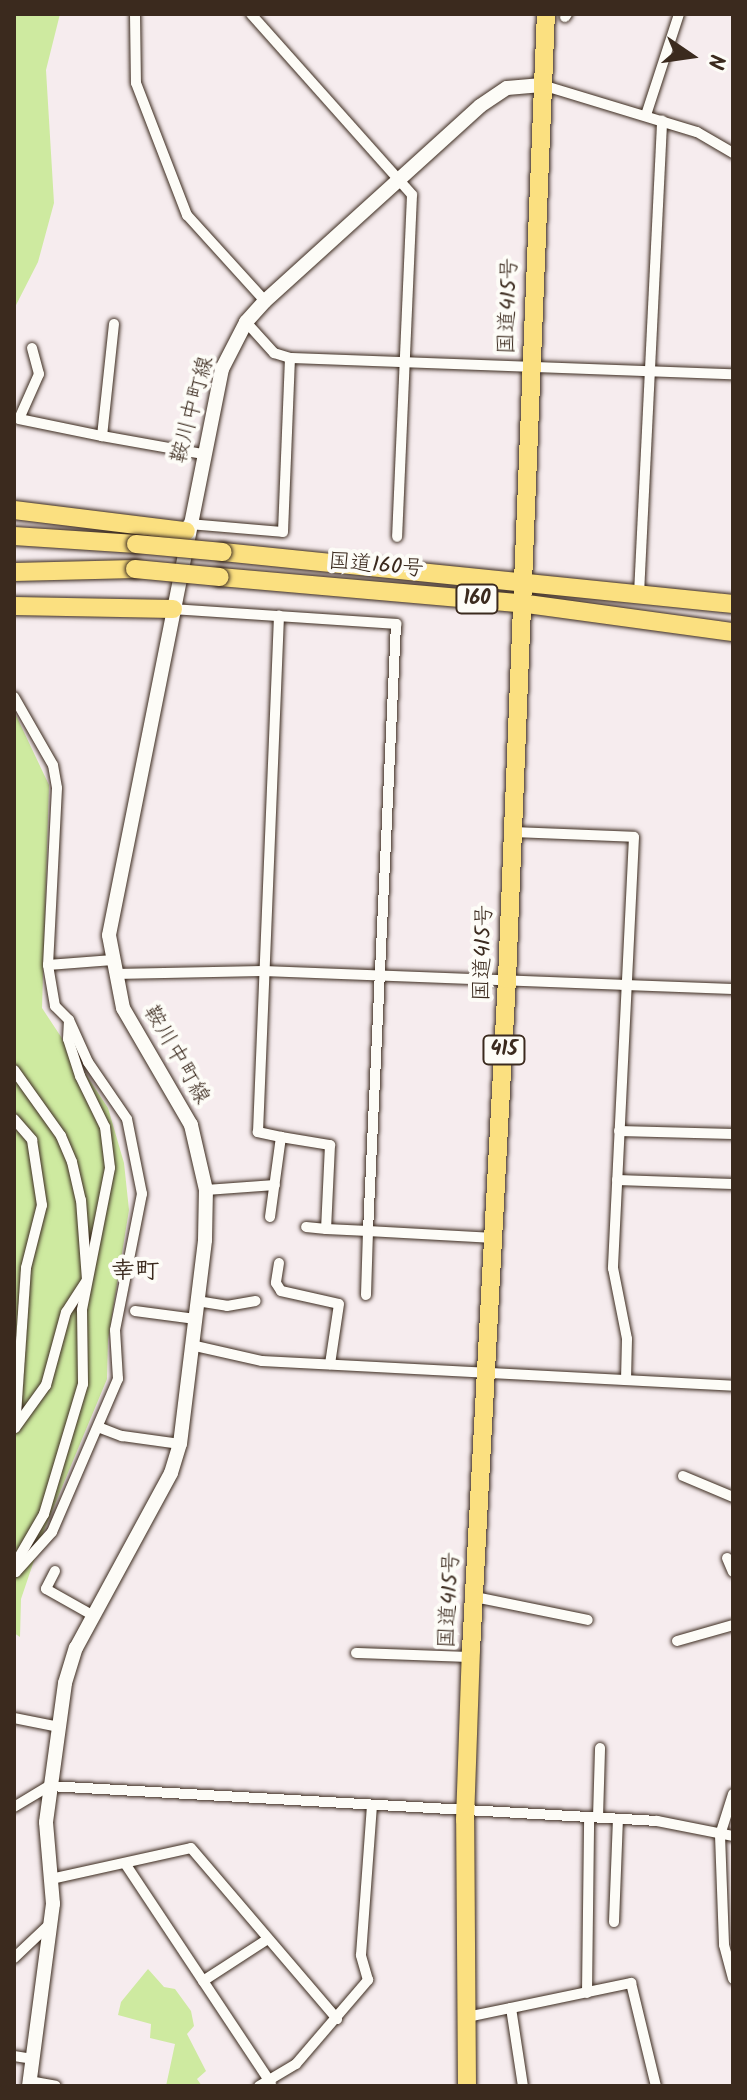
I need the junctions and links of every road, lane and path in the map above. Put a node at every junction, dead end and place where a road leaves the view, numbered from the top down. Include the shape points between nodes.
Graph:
1 (135, 14) edge
2 (251, 14) edge
3 (546, 14) edge
4 (679, 14) edge
5 (542, 85) junction
6 (646, 115) junction
7 (662, 121) junction
8 (733, 153) edge
9 (400, 181) junction
10 (265, 301) junction
11 (246, 322) junction
12 (114, 324) dead end
13 (32, 348) dead end
14 (290, 358) junction
15 (403, 363) junction
16 (531, 368) junction
17 (650, 371) junction
18 (733, 374) edge
19 (102, 436) junction
20 (203, 454) junction
21 (14, 510) edge
22 (187, 528) junction
23 (14, 536) edge
24 (397, 537) dead end
25 (14, 572) edge
26 (521, 581) junction
27 (639, 594) junction
28 (520, 603) junction
29 (733, 604) edge
30 (14, 606) edge
31 (173, 609) junction
32 (279, 615) junction
33 (733, 632) edge
34 (14, 697) edge
35 (512, 832) junction
36 (48, 965) junction
37 (114, 967) junction
38 (263, 971) junction
39 (379, 976) junction
40 (507, 979) junction
41 (626, 984) junction
42 (733, 989) edge
43 (69, 1020) junction
44 (14, 1070) edge
45 (14, 1119) edge
46 (619, 1131) junction
47 (733, 1134) edge
48 (281, 1137) junction
49 (617, 1180) junction
50 (733, 1184) edge
51 (275, 1185) junction
52 (206, 1190) junction
53 (270, 1217) dead end
54 (306, 1227) dead end
55 (326, 1229) junction
56 (368, 1231) junction
57 (494, 1238) junction
58 (279, 1263) dead end
59 (87, 1280) junction
60 (366, 1295) dead end
61 (197, 1301) junction
62 (256, 1301) dead end
63 (135, 1311) dead end
64 (195, 1319) junction
65 (191, 1345) junction
66 (330, 1364) junction
67 (488, 1371) junction
68 (626, 1380) junction
69 (733, 1386) edge
70 (98, 1427) junction
71 (15, 1428) edge
72 (180, 1444) junction
73 (683, 1476) dead end
74 (733, 1497) edge
75 (727, 1558) dead end
76 (55, 1571) dead end
77 (733, 1572) edge
78 (475, 1597) junction
79 (94, 1616) junction
80 (588, 1620) dead end
81 (733, 1625) edge
82 (677, 1641) dead end
83 (356, 1653) dead end
84 (471, 1657) junction
85 (14, 1718) edge
86 (59, 1727) junction
87 (600, 1748) dead end
88 (49, 1786) junction
89 (733, 1794) edge
90 (372, 1806) junction
91 (14, 1807) edge
92 (467, 1812) junction
93 (593, 1817) junction
94 (618, 1819) junction
95 (726, 1836) edge
96 (126, 1865) junction
97 (51, 1879) junction
98 (614, 1922) dead end
99 (51, 1923) junction
100 (268, 1939) junction
101 (16, 1953) edge
102 (733, 1979) edge
103 (203, 1981) junction
104 (587, 1993) junction
105 (511, 2008) junction
106 (467, 2017) junction
107 (337, 2019) junction
108 (14, 2056) edge
109 (34, 2059) junction
110 (29, 2084) edge
111 (267, 2084) edge
112 (56, 2086) edge
113 (467, 2086) edge
114 (523, 2086) edge
115 (656, 2086) edge

1 - 10 street via 136,83 187,215
2 - 9 street
3 - 5 highway, 国道415号 / 415
4 - 6 street
5 - 6 street
5 - 9 main road, 鞍川中町線 via 507,88
5 - 16 highway, 国道415号 / 415
6 - 7 street
7 - 8 street
7 - 17 street
9 - 10 main road, 鞍川中町線
9 - 15 street via 412,195
10 - 11 main road, 鞍川中町線
11 - 14 street via 274,353
11 - 20 main road, 鞍川中町線 via 222,369
12 - 19 street
13 - 19 street via 39,374 19,419
14 - 15 street
14 - 22 street via 283,532
15 - 16 street
15 - 24 street
16 - 17 street
16 - 26 highway, 国道415号 / 415
17 - 18 street
17 - 27 street
19 - 20 street
20 - 22 main road, 鞍川中町線
21 - 22 highway
22 - 31 main road, 鞍川中町線
23 - 26 highway, 国道160号 / 160, bridge
25 - 28 highway, 国道160号 / 160, bridge via 135,569
26 - 27 highway, 国道160号 / 160
26 - 28 highway, 国道415号 / 415
27 - 29 highway, 国道160号 / 160
28 - 33 highway, 国道160号 / 160
28 - 35 highway, 国道415号 / 415
30 - 31 highway
31 - 32 street
31 - 37 main road, 鞍川中町線 via 113,909 109,935
32 - 38 street
32 - 39 street via 396,624
34 - 36 street via 53,765 57,788
35 - 40 highway, 国道415号 / 415
35 - 41 street via 634,837
36 - 37 street
36 - 43 street via 55,1006
37 - 38 street
37 - 52 main road, 鞍川中町線 via 123,1008 191,1125
38 - 39 street
38 - 48 street via 258,1132
39 - 40 street
39 - 56 street
40 - 41 street
40 - 57 highway, 国道415号 / 415
41 - 42 street
41 - 46 street
43 - 59 street via 68,1039 80,1076 105,1127 110,1168
43 - 70 street via 88,1062 127,1119 142,1194 115,1330 118,1379
44 - 59 street via 61,1136 72,1162 81,1200
45 - 71 street via 32,1140 42,1205 26,1268
46 - 47 street
46 - 49 street
48 - 51 street
48 - 55 street via 330,1145
49 - 50 street
49 - 68 street via 613,1268 627,1339
51 - 52 street
51 - 53 street
52 - 61 main road, 鞍川中町線
54 - 55 street
55 - 56 street
56 - 57 street
56 - 60 street
57 - 67 highway, 国道415号 / 415
58 - 66 street via 276,1283 281,1291 339,1304
59 - 70 street via 83,1384 44,1514 15,1564 16,1572 52,1532
59 - 71 street via 66,1312 46,1385
61 - 62 street via 227,1306
61 - 64 main road, 鞍川中町線
63 - 64 street
64 - 65 main road, 鞍川中町線
65 - 66 street via 262,1361
65 - 72 main road, 鞍川中町線
66 - 67 street
67 - 68 street
67 - 78 highway, 国道415号 / 415
68 - 69 street
70 - 72 street
72 - 79 main road, 鞍川中町線 via 171,1473
73 - 74 street
75 - 77 street
76 - 79 street via 46,1589
78 - 80 street
78 - 84 highway, 国道415号 / 415
79 - 86 main road, 鞍川中町線 via 76,1648
81 - 82 street
83 - 84 street
84 - 92 highway, 国道415号 / 415
85 - 86 street
86 - 88 main road, 鞍川中町線
87 - 93 street
88 - 90 street
88 - 91 street
88 - 97 main road, 鞍川中町線
89 - 95 street
90 - 92 street
90 - 107 street via 361,1955 368,1980
92 - 93 street
92 - 106 highway, 国道415号 / 415
93 - 94 street
93 - 104 street
94 - 95 street
94 - 98 street
95 - 102 street via 724,1945
96 - 97 street
96 - 100 street via 191,1848
96 - 103 street
97 - 99 main road, 鞍川中町線
99 - 101 street
99 - 109 main road, 鞍川中町線
100 - 103 street
100 - 107 street
103 - 111 street
104 - 105 street
104 - 115 street via 631,1983
105 - 106 street
105 - 114 street
106 - 113 highway, 国道415号 / 415
107 - 111 street via 296,2064
108 - 109 street
109 - 110 main road, 鞍川中町線
110 - 112 street

